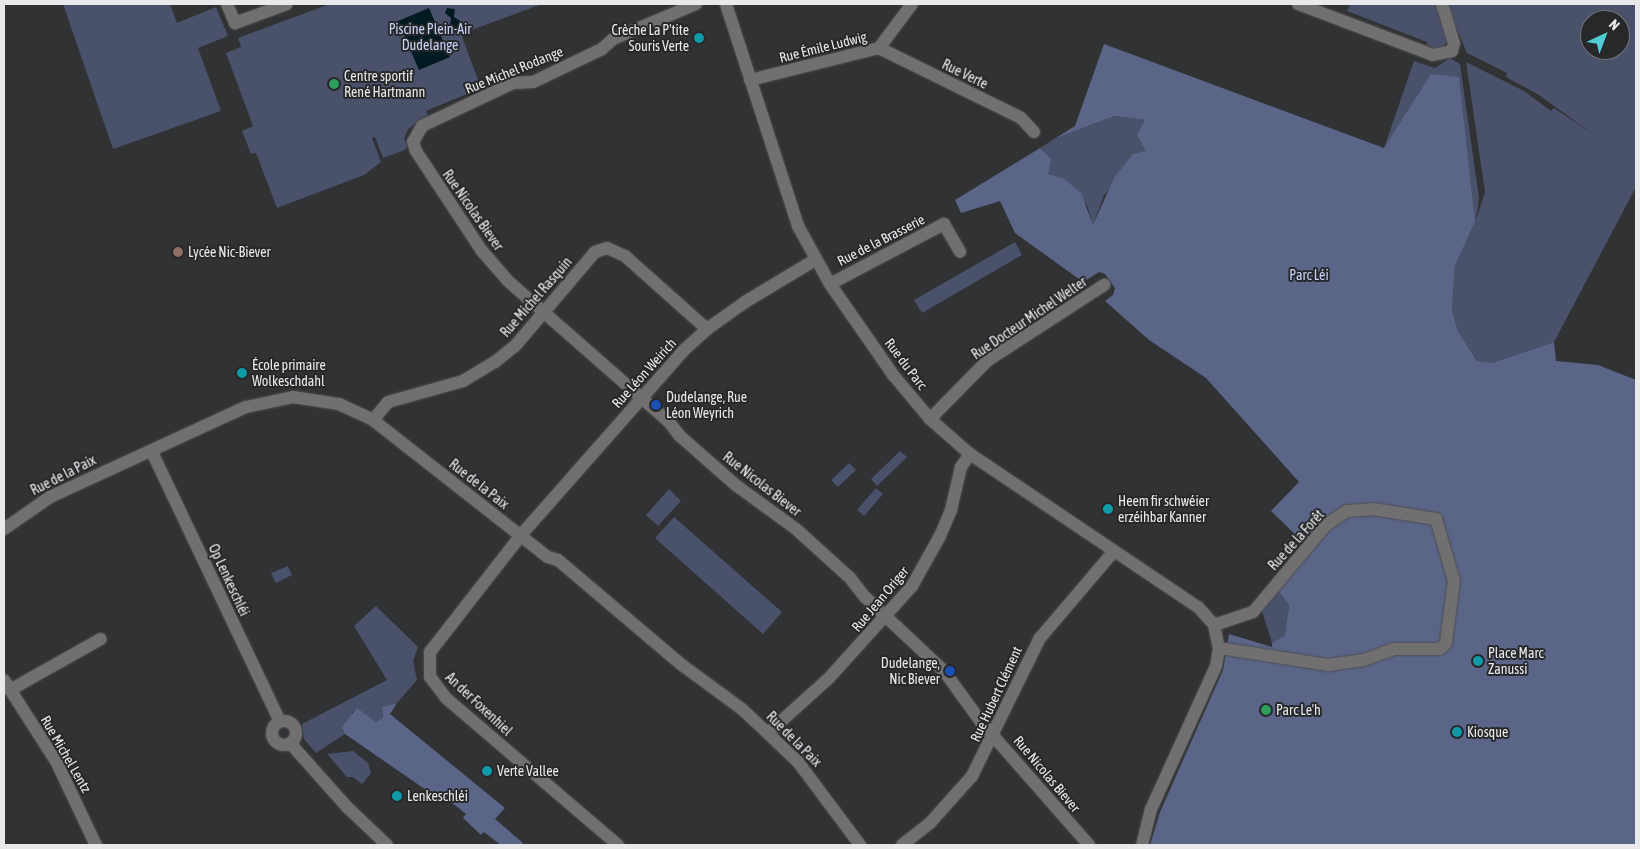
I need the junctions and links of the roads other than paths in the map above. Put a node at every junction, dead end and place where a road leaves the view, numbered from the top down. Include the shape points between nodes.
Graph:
1 (227, 4) edge
2 (288, 4) edge
3 (696, 4) edge
4 (726, 4) edge
5 (912, 4) edge
6 (1298, 4) edge
7 (1442, 4) edge
8 (879, 48) junction
9 (750, 80) junction
10 (1034, 132) dead end
11 (416, 151) joint
12 (960, 252) dead end
13 (815, 260) junction
14 (830, 284) junction
15 (1104, 286) dead end
16 (543, 313) junction
17 (707, 329) junction
18 (640, 398) junction
19 (930, 419) junction
20 (373, 420) junction
21 (152, 452) junction
22 (970, 454) junction
23 (4, 529) edge
24 (521, 535) junction
25 (1114, 551) junction
26 (887, 618) junction
27 (1214, 625) junction
28 (101, 639) dead end
29 (1219, 648) junction
30 (7, 685) edge
31 (280, 722) junction
32 (768, 733) junction
33 (994, 736) junction
34 (290, 743) junction
35 (96, 845) edge
36 (387, 845) edge
37 (618, 845) edge
38 (860, 845) edge
39 (902, 845) edge
40 (1089, 845) edge
41 (1142, 845) edge

1 - 2 street via 235,24
3 - 11 street, Rue Michel Rodange via 613,39 602,50 533,82 513,83 422,126 413,142
4 - 9 street, Rue du Parc
5 - 8 street, Rue Émile Ludwig
6 - 7 street via 1433,55 1452,51 1452,33
8 - 9 street, Rue Émile Ludwig
8 - 10 street, Rue Verte via 1021,118
9 - 13 street, Rue du Parc via 780,178
11 - 16 street, Rue Nicolas Biever via 482,251
12 - 14 street, Rue de la Brasserie via 944,224
13 - 14 street, Rue du Parc
13 - 17 street, Rue Léon Weirich
14 - 19 street, Rue du Parc via 894,376
15 - 19 street, Rue Docteur Michel Welter via 987,361
16 - 17 street, Rue Michel Rasquin via 595,252 607,248 625,256
16 - 18 street, Rue Nicolas Biever
16 - 20 street, Rue Michel Rasquin via 515,346 495,362 463,381 388,402
17 - 18 street, Rue Léon Weirich
18 - 24 street, Rue Léon Weirich
18 - 26 street, Rue Nicolas Biever via 737,486 796,529 850,578
19 - 22 street, Rue du Parc
20 - 21 street, Rue de la Paix via 339,404 312,398 273,400 246,408
20 - 24 street, Rue de la Paix
21 - 23 street, Rue de la Paix via 133,456 50,497
21 - 31 street, Op Lenkeschléi
22 - 25 street, Rue du Parc
22 - 26 street, Rue Jean Origer via 961,467 951,510 927,563
24 - 32 street, Rue de la Paix via 598,592 682,665
24 - 37 street, An der Foxenhiel via 468,607 433,644 428,660 430,677 446,698
25 - 27 street, Rue du Parc via 1198,607
25 - 33 street, Rue Hubert Clément via 1040,638
26 - 32 street, Rue Jean Origer via 829,678
26 - 33 street, Rue Nicolas Biever via 944,671
27 - 29 street
27 - 29 street, Rue de la Forêt via 1253,612 1326,525 1347,512 1373,509 1436,519 1454,581 1446,643 1440,649 1394,649 1364,660 1328,665
28 - 30 street
29 - 41 street via 1216,666 1151,809
30 - 35 street, Rue Michel Lentz via 57,763
31 - 34 street, Op Lenkeschléi via 287,721 295,728 295,738
31 - 34 street via 272,730 273,738 283,745
32 - 38 street, Rue de la Paix via 821,789
33 - 39 street, Rue Hubert Clément via 972,776 948,805
33 - 40 street, Rue Nicolas Biever
34 - 36 street via 347,807

